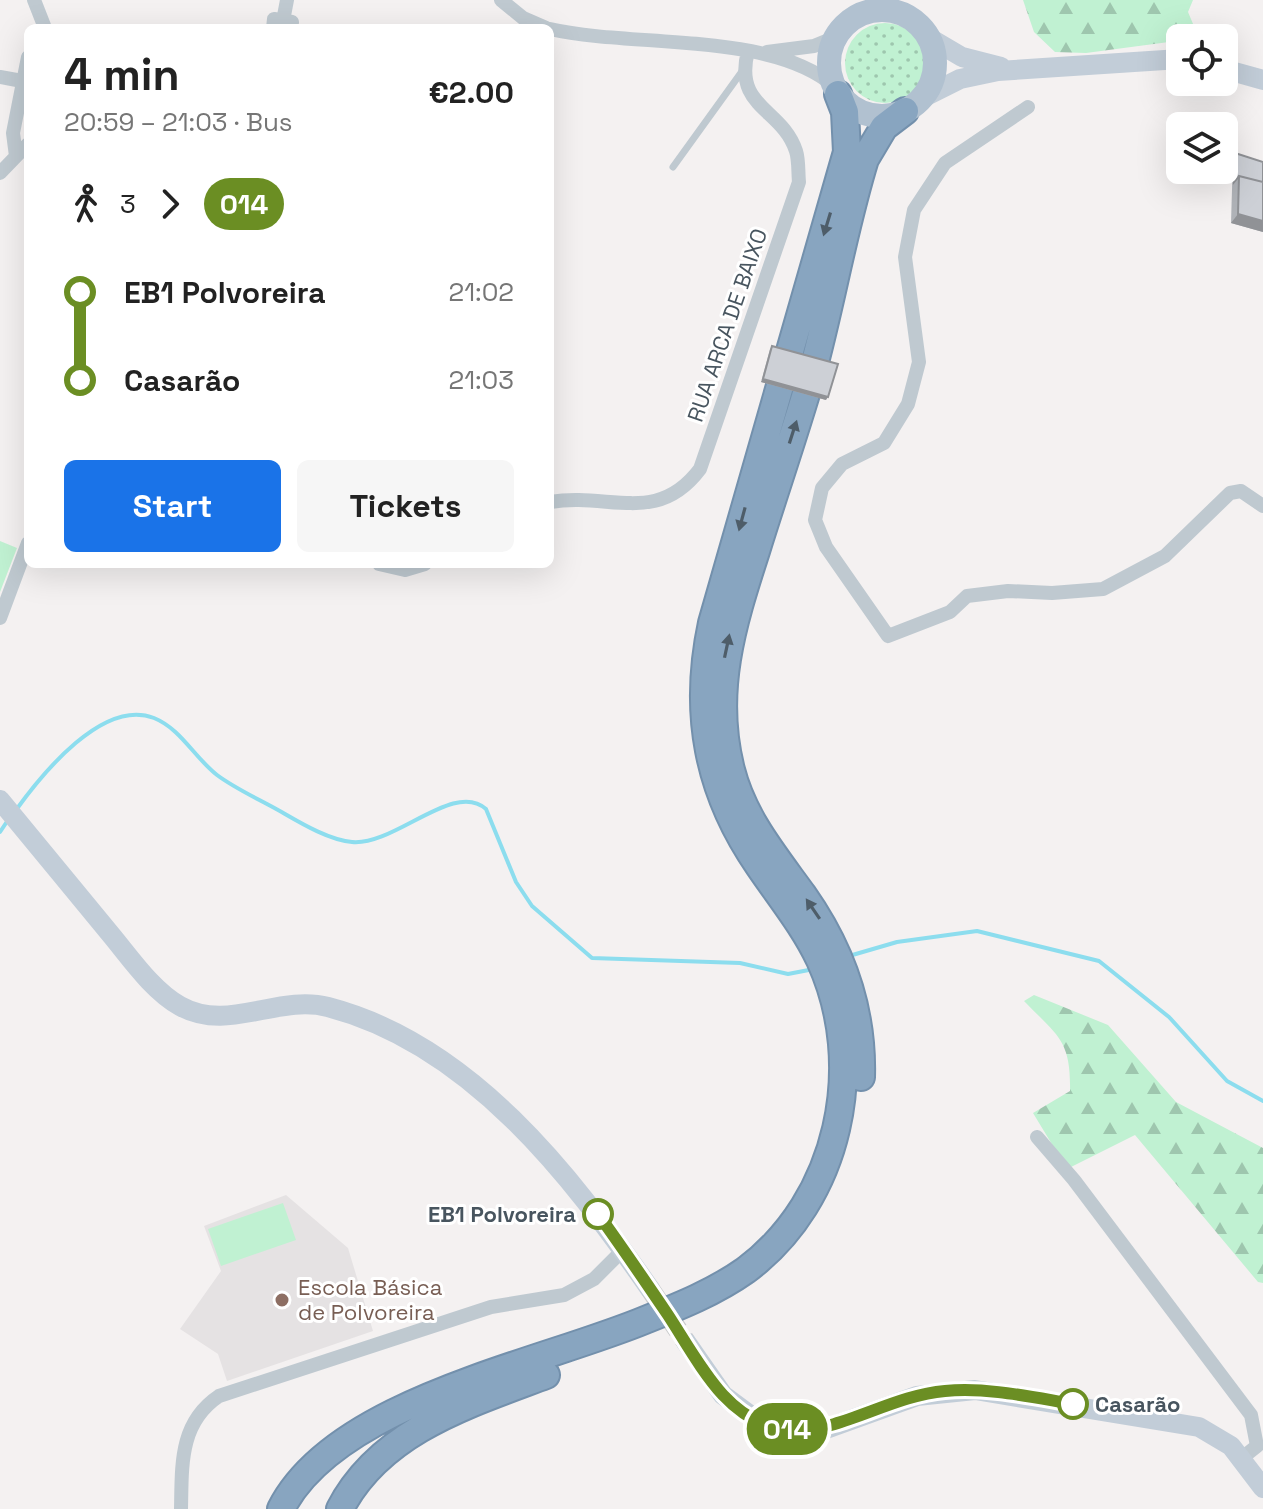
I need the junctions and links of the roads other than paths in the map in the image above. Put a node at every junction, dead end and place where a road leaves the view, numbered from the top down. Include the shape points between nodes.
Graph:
1 (34, 0) edge
2 (287, 0) edge
3 (501, 0) edge
4 (906, 0) edge
5 (849, 19) edge
6 (39, 24) edge
7 (282, 24) edge
8 (539, 24) edge
9 (554, 30) edge
10 (924, 32) junction
11 (755, 52) junction
12 (1166, 60) edge
13 (743, 70) junction
14 (1021, 70) junction
15 (24, 73) edge
16 (1238, 73) edge
17 (0, 77) edge
18 (1263, 80) edge
19 (22, 81) junction
20 (836, 90) junction
21 (913, 104) junction
22 (1028, 107) dead end
23 (24, 148) edge
24 (16, 156) junction
25 (673, 167) dead end
26 (0, 173) edge
27 (554, 502) edge
28 (1263, 506) edge
29 (24, 554) edge
30 (0, 618) edge
31 (0, 800) edge
32 (1037, 1137) dead end
33 (623, 1250) junction
34 (650, 1289) tunnel mouth
35 (686, 1342) tunnel mouth
36 (552, 1372) junction
37 (425, 1399) junction
38 (1242, 1458) junction
39 (1263, 1488) edge
40 (181, 1509) edge
41 (270, 1509) edge
42 (281, 1509) edge
43 (298, 1509) edge
44 (340, 1509) edge

1 - 6 street
2 - 7 street
3 - 8 street
4 - 10 main road
5 - 10 main road via 887,10 911,19
5 - 11 street via 814,46
5 - 20 main road via 829,66
9 - 11 street
10 - 14 main road via 962,57
10 - 21 main road via 935,62 929,87
11 - 13 street
11 - 20 street via 816,71
12 - 14 main road
13 - 25 lane
13 - 27 street, RUA ARCA DE BAIXO via 752,99 786,132 797,152 799,182 700,469 685,488 660,503
14 - 21 main road via 960,79
15 - 19 street
16 - 18 main road
17 - 19 street
19 - 24 street via 13,133
20 - 21 main road via 868,114 881,116
20 -> 37 highway via 845,112 847,152 712,623 703,708 710,763 729,818 808,936 831,989 844,1070 836,1138 784,1235 721,1287 625,1328
36 -> 21 highway via 696,1317 749,1287 808,1226 837,1176 852,1134 861,1060 850,988 822,923 741,799 725,744 722,687 731,630 811,376 862,170 873,141
22 - 28 street via 945,163 914,210 905,257 919,362 908,404 884,443 842,464 822,488 815,520 826,547 888,636 950,612 967,596 1103,589 1165,556 1230,493 1241,491
23 - 24 street
24 - 26 street
29 - 30 street
31 - 33 main road via 133,961 179,1006 215,1018 302,1005 327,1007 420,1043 531,1135 586,1196
32 - 38 street via 1251,1415 1257,1446
33 - 34 main road
33 - 40 street via 594,1279 564,1295 491,1307 219,1396 195,1419 183,1446
35 - 38 main road via 723,1395 777,1428 823,1430 917,1396 975,1390 1180,1421 1217,1436
36 - 43 highway via 386,1430 332,1466
36 - 44 highway via 408,1435 357,1481
37 - 41 highway via 384,1407 340,1432 292,1474
37 - 42 highway via 332,1448
38 - 39 main road

